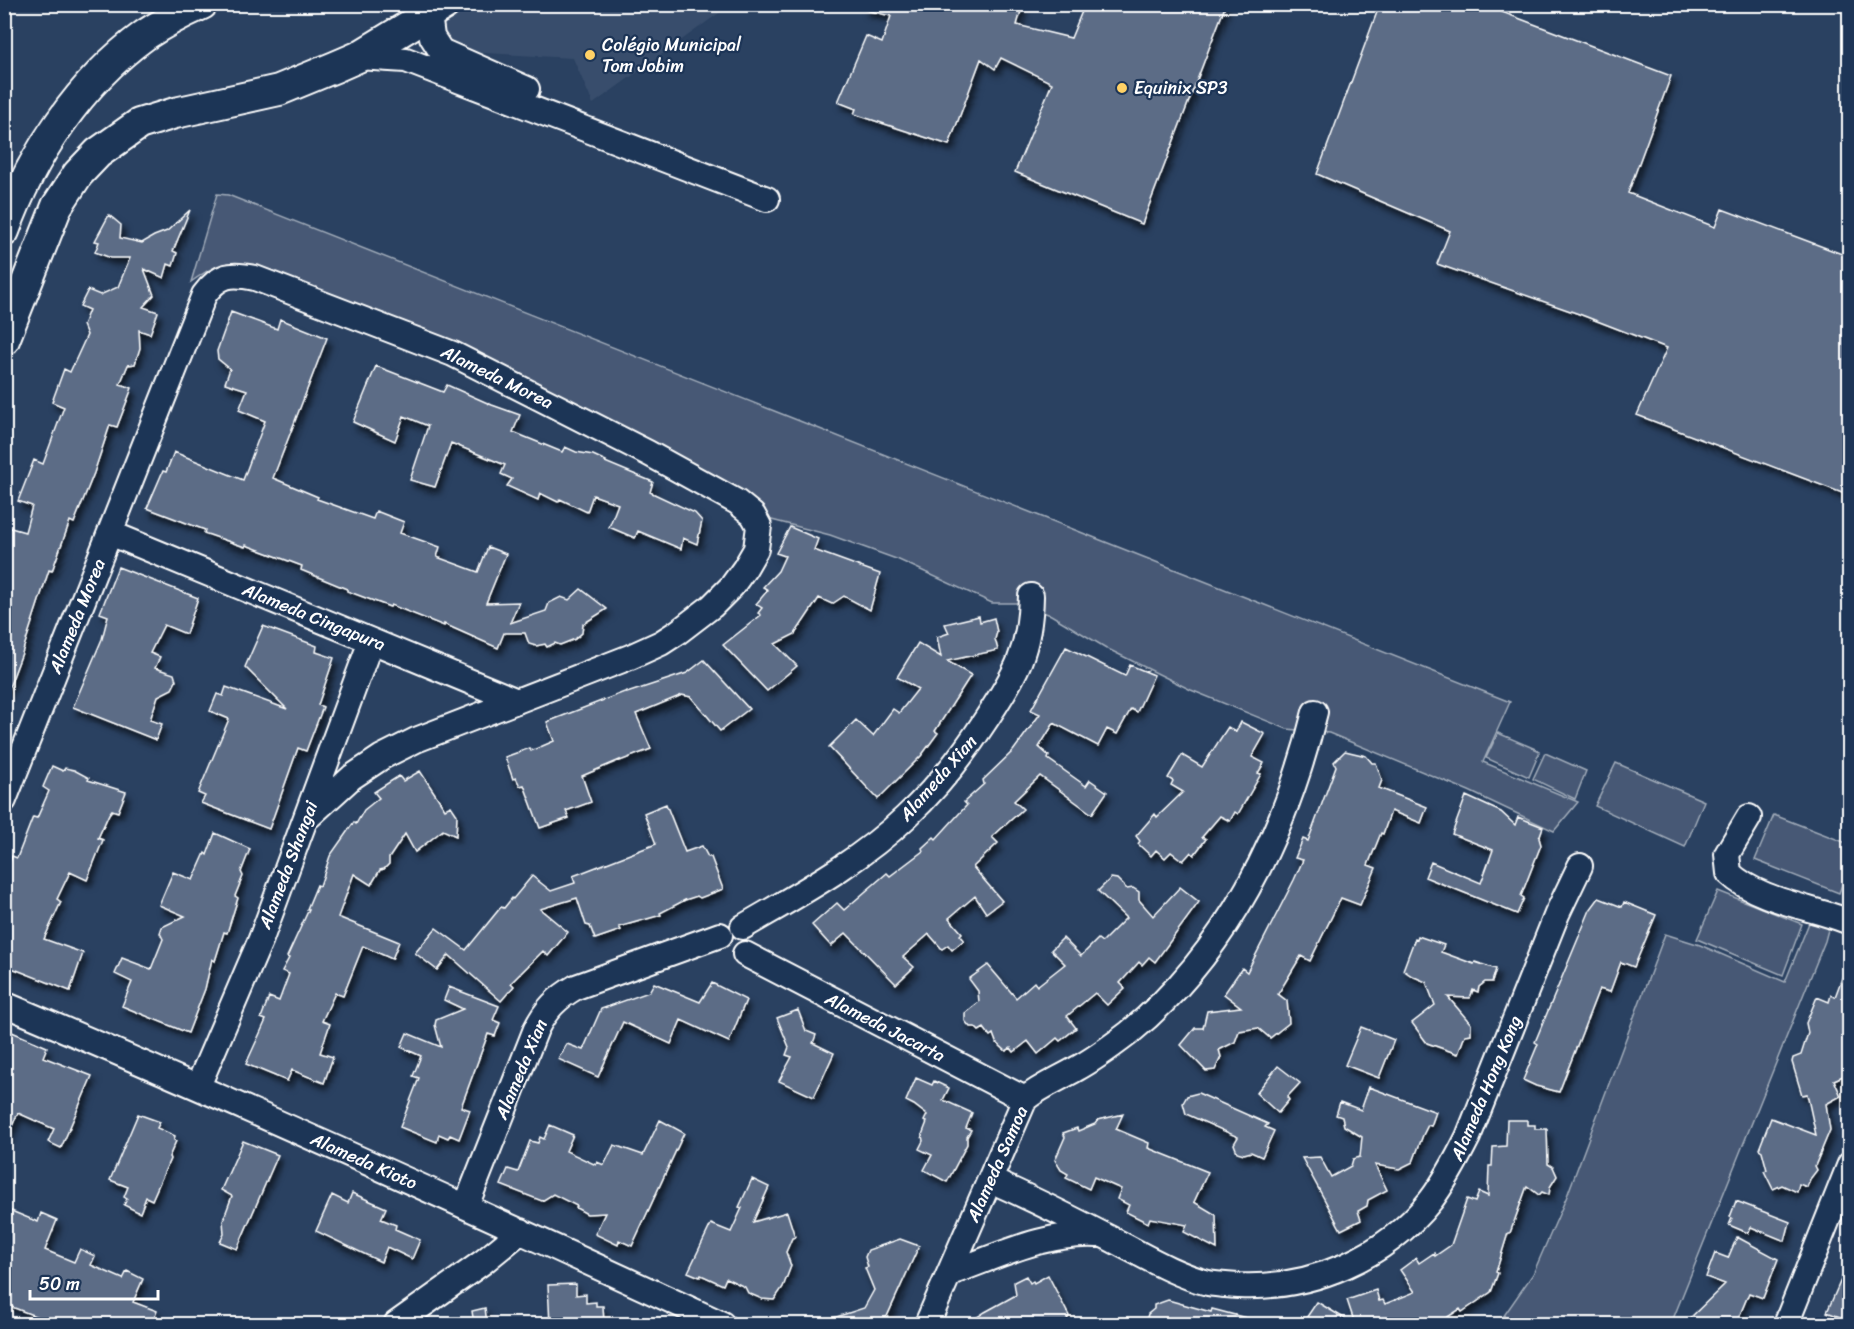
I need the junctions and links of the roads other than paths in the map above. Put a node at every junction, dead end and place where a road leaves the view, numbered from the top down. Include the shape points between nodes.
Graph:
1 (202, 4) edge
2 (434, 8) edge
3 (177, 11) edge
4 (357, 57) junction
5 (594, 131) junction
6 (767, 199) dead end
7 (4, 231) edge
8 (4, 340) edge
9 (110, 533) junction
10 (1031, 596) dead end
11 (371, 641) junction
12 (517, 701) junction
13 (1315, 712) dead end
14 (4, 800) edge
15 (1749, 817) dead end
16 (306, 819) junction
17 (1580, 866) dead end
18 (1850, 922) edge
19 (743, 927) junction
20 (720, 934) junction
21 (745, 954) junction
22 (4, 1004) edge
23 (198, 1086) junction
24 (1025, 1099) junction
25 (1850, 1164) edge
26 (990, 1180) junction
27 (1037, 1201) junction
28 (466, 1206) junction
29 (521, 1231) junction
30 (1103, 1235) junction
31 (1048, 1238) junction
32 (950, 1274) junction
33 (396, 1324) edge
34 (722, 1324) edge
35 (927, 1324) edge
36 (1786, 1324) edge

1 - 3 main road
2 - 4 main road
2 - 5 street via 432,37 441,51 570,109
3 - 7 main road via 93,81 39,158
4 - 5 street via 406,60
4 - 8 main road via 279,90 139,124 98,153 57,206
5 - 6 street
9 - 11 street, Alameda Cingapura
9 - 12 street, Alameda Morea via 204,295 210,286 229,275 255,278 453,354 648,453 737,502 757,519 759,537 745,568 732,586 693,622 651,647
9 - 14 street, Alameda Morea
10 - 19 street, Alameda Xian via 1028,637 1017,668 978,732 929,794 906,818 846,865
11 - 12 street, Alameda Cingapura
11 - 16 street, Alameda Shangai
12 - 16 street, Alameda Morea via 382,757 352,777
13 - 24 street, Alameda Samoa via 1289,803 1271,844 1247,891 1215,939 1164,1001 1130,1032 1098,1056
15 - 18 street via 1727,854 1728,873 1763,893
16 - 23 street, Alameda Shangai via 261,939
17 - 30 street, Alameda Hong Kong via 1464,1146 1430,1201 1380,1247 1354,1262 1288,1284 1230,1285 1193,1278
19 - 20 street via 733,925
19 - 21 street via 751,940
20 - 21 street via 725,954
20 - 28 street, Alameda Xian via 576,987 548,1007
21 - 24 street, Alameda Jacarta
22 - 23 street, Alameda Kioto
23 - 28 street, Alameda Kioto
24 - 26 street, Alameda Samoa
25 - 36 street
26 - 27 street, Alameda Hong Kong
26 - 32 street, Alameda Samoa
27 - 30 street, Alameda Hong Kong
27 - 31 street via 1047,1217
28 - 29 street, Alameda Kioto
29 - 33 street
29 - 34 street, Alameda Kioto
30 - 31 street
31 - 32 street
32 - 35 street, Alameda Samoa

